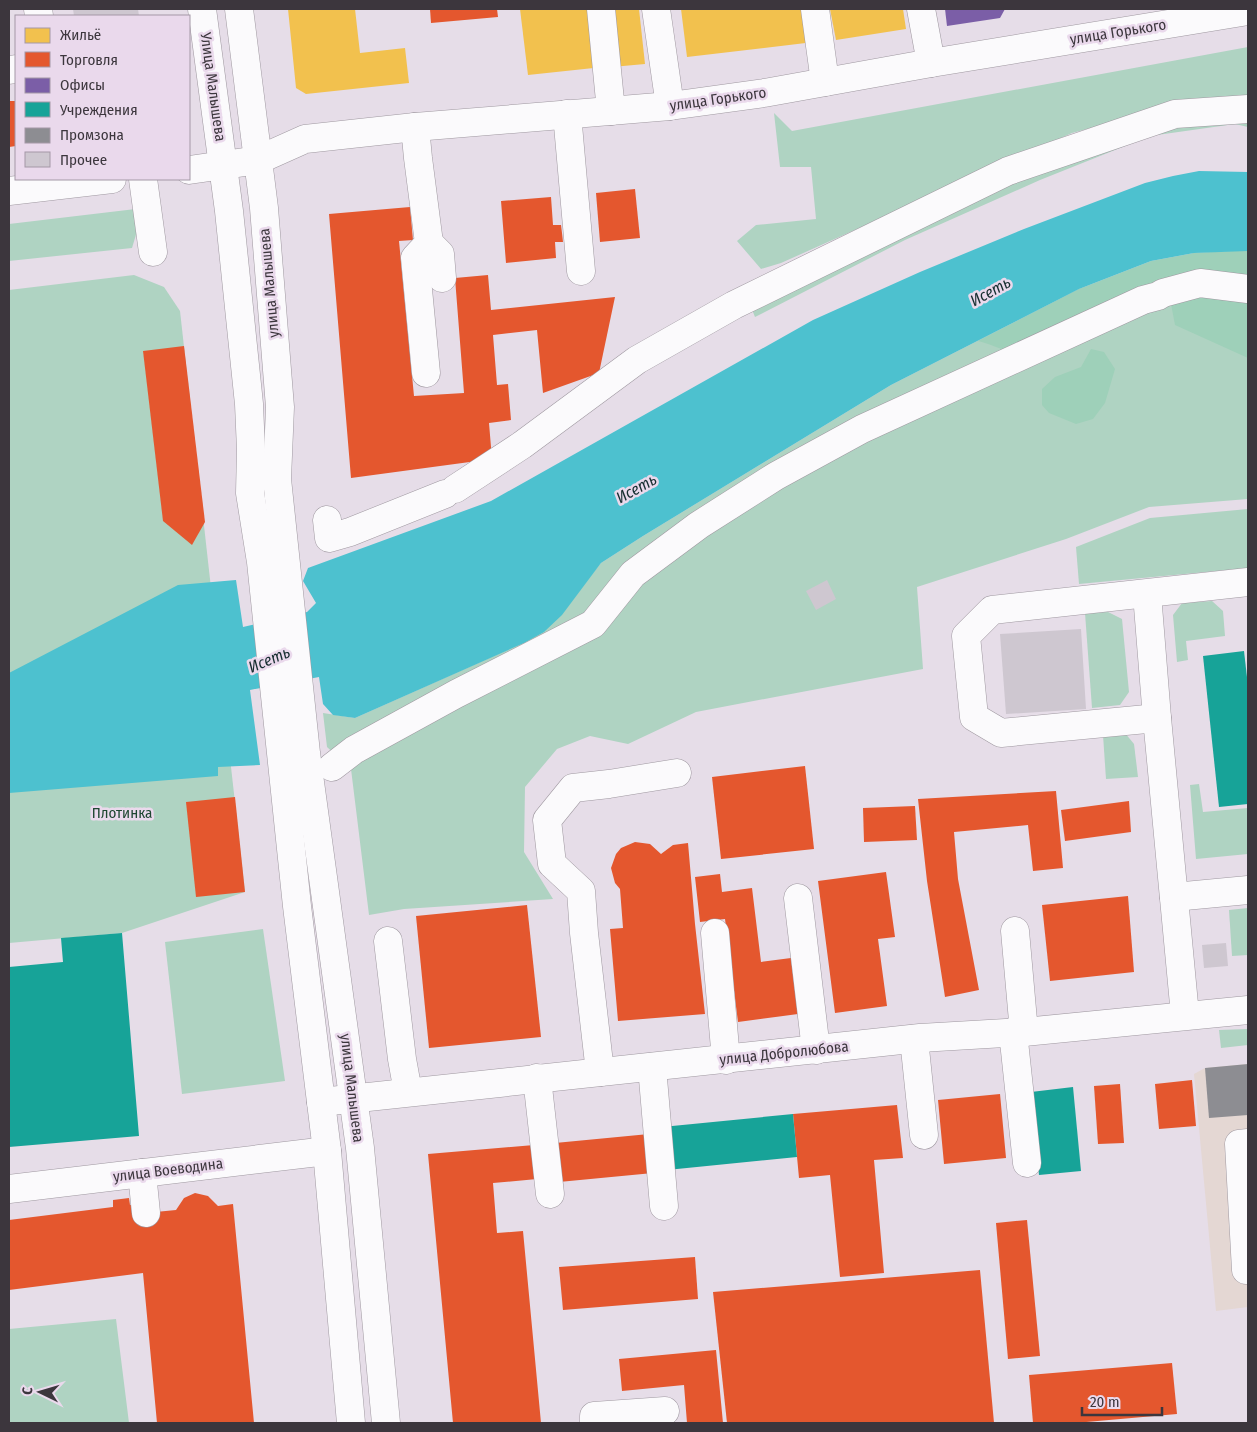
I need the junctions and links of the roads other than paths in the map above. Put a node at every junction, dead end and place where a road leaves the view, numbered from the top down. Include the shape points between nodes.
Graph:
1 (202, 9) edge
2 (239, 9) edge
3 (601, 9) edge
4 (656, 9) edge
5 (815, 9) edge
6 (921, 9) edge
7 (1248, 11) edge
8 (931, 63) junction
9 (825, 82) junction
10 (670, 106) junction
11 (1248, 109) edge
12 (612, 111) junction
13 (567, 114) junction
14 (415, 127) junction
15 (258, 160) junction
16 (223, 165) junction
17 (190, 170) edge
18 (96, 180) edge
19 (143, 180) edge
20 (80, 181) edge
21 (9, 191) edge
22 (429, 242) junction
23 (153, 252) dead end
24 (580, 271) dead end
25 (442, 278) dead end
26 (1248, 290) edge
27 (426, 373) dead end
28 (327, 520) dead end
29 (273, 560) junction
30 (1248, 582) edge
31 (1148, 594) junction
32 (1157, 718) junction
33 (294, 755) junction
34 (332, 767) dead end
35 (676, 773) dead end
36 (1248, 890) edge
37 (1174, 897) junction
38 (798, 898) dead end
39 (1015, 931) dead end
40 (715, 933) dead end
41 (388, 941) dead end
42 (1248, 1010) edge
43 (1184, 1015) junction
44 (1019, 1032) junction
45 (914, 1039) junction
46 (816, 1050) junction
47 (726, 1060) junction
48 (652, 1067) junction
49 (600, 1072) junction
50 (537, 1078) junction
51 (408, 1092) junction
52 (354, 1098) junction
53 (321, 1102) junction
54 (924, 1135) dead end
55 (1248, 1143) edge
56 (327, 1151) junction
57 (1027, 1163) dead end
58 (142, 1173) junction
59 (9, 1189) edge
60 (550, 1194) dead end
61 (664, 1206) dead end
62 (146, 1213) dead end
63 (1246, 1270) dead end
64 (665, 1411) dead end
65 (351, 1423) edge
66 (386, 1423) edge
67 (594, 1423) edge

1 - 16 street, Улица Малышева
2 - 15 street, улица Малышева
3 - 12 street
4 - 10 street
5 - 9 street
6 - 8 street
7 - 8 street, улица Горького
8 - 9 street, улица Горького
9 - 10 street, улица Горького
10 - 12 street, улица Горького
11 - 28 street via 1175,114 1008,171 734,305 637,360 522,445 450,492 329,538
12 - 13 street, улица Горького
13 - 14 street, улица Горького
13 - 24 street
14 - 15 street, улица Горького via 305,139
14 - 22 street
15 - 16 street, улица Горького
15 - 29 street, улица Малышева via 280,407
16 - 17 street, улица Горького
16 - 29 street via 249,404 250,493
18 - 20 street
19 - 23 street
20 - 21 street
22 - 25 street via 440,254
22 - 27 street via 415,258
26 - 34 street via 1200,283 1143,300 862,429 776,476 699,525 633,574 593,624 456,694 354,750
29 - 33 street
30 - 31 street
31 - 32 street
31 - 32 street via 992,610 966,636 974,717 1001,733
32 - 37 street
33 - 52 street, улица Малышева
33 - 53 street via 297,906
35 - 49 street via 573,788 547,820 552,864 581,892
36 - 37 street
37 - 43 street
38 - 46 street
39 - 44 street
40 - 47 street
41 - 51 street
42 - 43 street, улица Добролюбова
43 - 44 street, улица Добролюбова
44 - 45 street, улица Добролюбова
44 - 57 street
45 - 46 street, улица Добролюбова
45 - 54 street
46 - 47 street, улица Добролюбова
47 - 48 street, улица Добролюбова
48 - 49 street, улица Добролюбова
48 - 61 street
49 - 50 street, улица Добролюбова
50 - 51 street, улица Добролюбова
50 - 60 street
51 - 52 street, улица Добролюбова
52 - 53 street, улица Добролюбова
52 - 66 street, улица Малышева
53 - 56 street
55 - 63 street via 1239,1144
56 - 58 street, улица Воеводина
56 - 65 street
58 - 59 street, улица Воеводина
58 - 62 street
64 - 67 street via 594,1416

